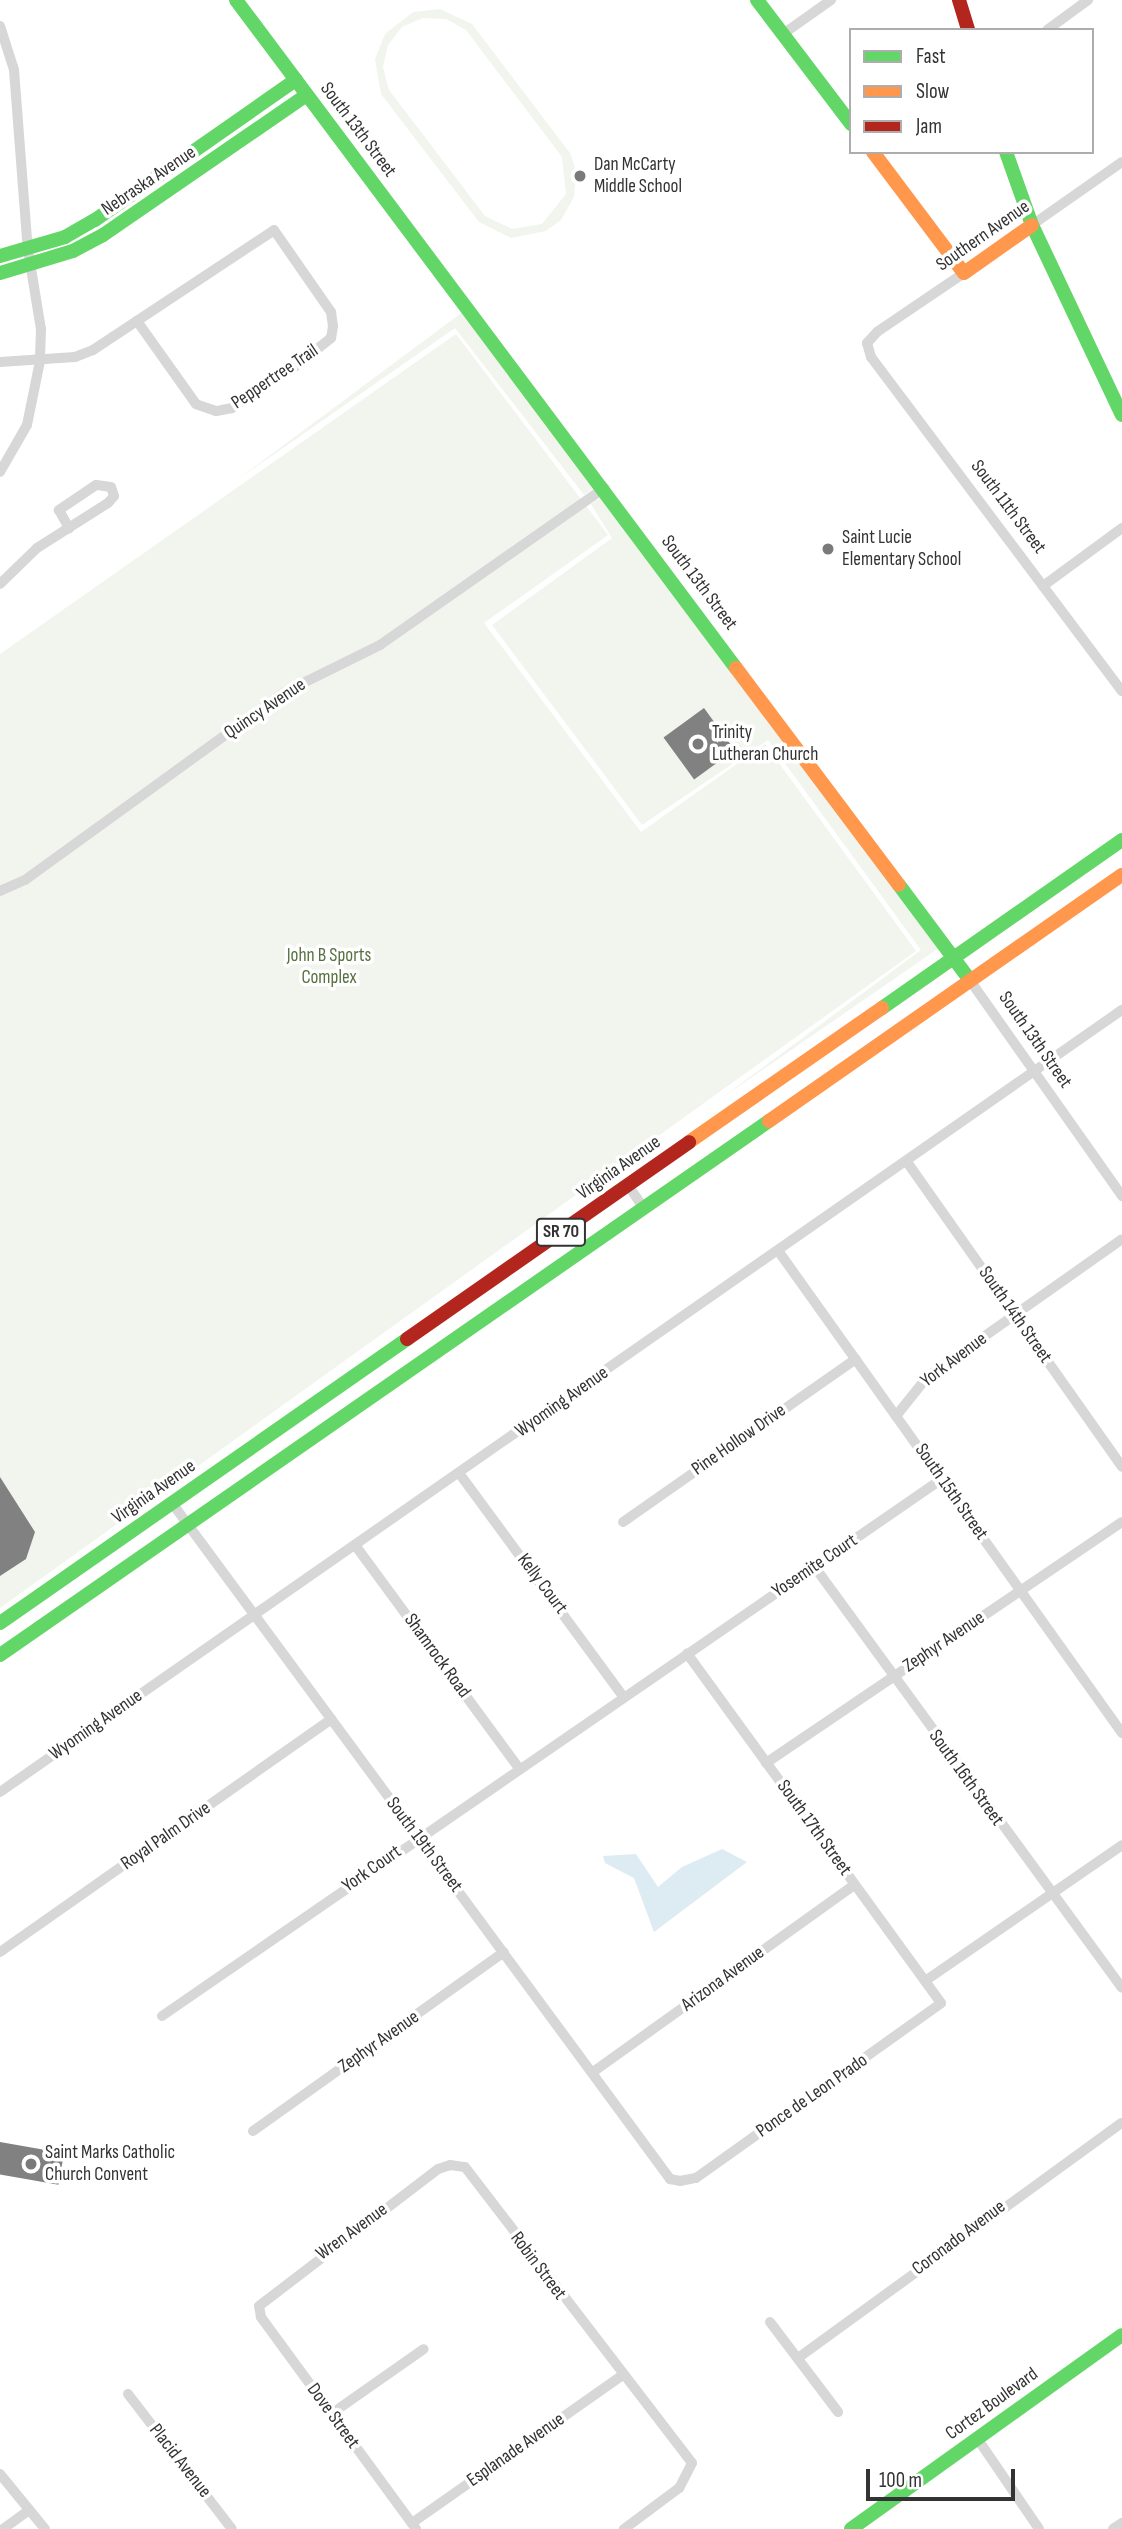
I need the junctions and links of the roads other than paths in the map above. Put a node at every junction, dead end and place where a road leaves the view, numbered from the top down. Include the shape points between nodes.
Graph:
1 (236, 0) edge
2 (757, 0) edge
3 (831, 0) edge
4 (958, 0) edge
5 (1088, 0) edge
6 (0, 26) edge
7 (967, 28) edge
8 (1050, 28) edge
9 (783, 34) junction
10 (296, 80) junction
11 (307, 94) junction
12 (849, 121) edge
13 (225, 130) junction
14 (236, 145) junction
15 (875, 154) edge
16 (1007, 154) edge
17 (1122, 162) edge
18 (136, 194) junction
19 (146, 208) junction
20 (1032, 225) junction
21 (28, 250) junction
22 (0, 256) edge
23 (30, 266) junction
24 (0, 272) edge
25 (964, 272) junction
26 (137, 321) junction
27 (867, 343) joint
28 (40, 361) junction
29 (0, 362) edge
30 (1122, 415) edge
31 (0, 472) edge
32 (604, 488) junction
33 (69, 528) junction
34 (1122, 528) edge
35 (0, 584) edge
36 (1043, 586) junction
37 (1122, 691) edge
38 (1122, 840) edge
39 (1122, 875) edge
40 (0, 891) edge
41 (953, 958) junction
42 (969, 979) junction
43 (1122, 1010) edge
44 (1034, 1072) junction
45 (907, 1162) junction
46 (628, 1185) junction
47 (1122, 1196) edge
48 (643, 1208) junction
49 (1122, 1239) edge
50 (779, 1252) junction
51 (1015, 1315) junction
52 (856, 1359) junction
53 (896, 1416) junction
54 (1122, 1467) edge
55 (459, 1473) junction
56 (942, 1479) junction
57 (172, 1503) junction
58 (623, 1522) dead end
59 (1122, 1522) edge
60 (190, 1523) junction
61 (355, 1545) junction
62 (814, 1566) junction
63 (1020, 1591) junction
64 (255, 1614) junction
65 (0, 1623) edge
66 (687, 1653) junction
67 (0, 1655) edge
68 (893, 1677) junction
69 (623, 1696) junction
70 (331, 1719) junction
71 (1122, 1734) edge
72 (766, 1763) junction
73 (518, 1767) junction
74 (0, 1792) edge
75 (418, 1836) junction
76 (1122, 1845) edge
77 (854, 1885) junction
78 (1049, 1895) junction
79 (0, 1952) edge
80 (504, 1952) junction
81 (925, 1981) junction
82 (1122, 1988) edge
83 (941, 2003) joint
84 (162, 2016) dead end
85 (593, 2072) junction
86 (1122, 2123) edge
87 (253, 2131) dead end
88 (450, 2165) joint
89 (680, 2181) joint
90 (259, 2306) joint
91 (770, 2322) dead end
92 (1122, 2335) edge
93 (424, 2349) dead end
94 (798, 2358) junction
95 (621, 2376) junction
96 (128, 2394) dead end
97 (838, 2412) dead end
98 (331, 2414) junction
99 (977, 2438) junction
100 (0, 2474) edge
101 (29, 2510) junction
102 (1122, 2523) edge
103 (414, 2526) edge
104 (3, 2529) edge
105 (44, 2529) edge
106 (232, 2529) edge
107 (624, 2529) edge
108 (851, 2529) edge
109 (1039, 2529) edge
110 (1113, 2529) edge

1 - 10 street, South 13th Street
2 - 9 street
3 - 9 street
4 - 7 street
5 - 8 street
6 - 21 street via 14,70
9 - 12 street
10 - 11 street, South 13th Street
10 - 13 street, Nebraska Avenue
11 - 14 street, Nebraska Avenue
11 - 32 street, South 13th Street
13 - 14 street
13 - 18 street, Nebraska Avenue
14 - 19 street, Nebraska Avenue
15 - 25 street
16 - 20 street
17 - 20 street, Southern Avenue
18 - 19 street
18 - 21 street, Nebraska Avenue via 65,237
19 - 23 street, Nebraska Avenue via 73,251
20 - 25 street, Southern Avenue
20 - 30 street
21 - 22 street, Nebraska Avenue
21 - 23 street
23 - 24 street, Nebraska Avenue
23 - 28 street
25 - 27 street, Southern Avenue
26 - 26 street, Peppertree Trail via 274,230 331,312 333,326 331,338 292,369 232,408 216,411 196,404
26 - 28 street, Peppertree Trail via 93,350
27 - 36 street, South 11th Street via 871,358
28 - 29 street, Peppertree Trail
28 - 31 street via 27,425
32 - 40 street, Quincy Avenue via 380,645 285,692 25,880
32 - 41 street, South 13th Street
33 - 33 street via 107,503 114,496 111,487 96,485 59,510
33 - 35 street via 37,548
34 - 36 street
36 - 37 street, South 11th Street
38 - 41 street, Virginia Avenue / SR 70
39 - 42 street, SR 70
41 - 42 street, South 13th Street
41 - 46 street, Virginia Avenue / SR 70
42 - 44 street, South 13th Street
42 - 48 street, SR 70
43 - 44 street, Wyoming Avenue
44 - 45 street, Wyoming Avenue
44 - 47 street, South 13th Street
45 - 50 street, Wyoming Avenue
45 - 51 street, South 14th Street
46 - 48 street
46 - 57 street, Virginia Avenue / SR 70
48 - 60 street, SR 70
49 - 51 street, York Avenue
50 - 52 street, South 15th Street
50 - 55 street, Wyoming Avenue
51 - 53 street, York Avenue via 928,1376
51 - 54 street, South 14th Street
52 - 53 street, South 15th Street
52 - 58 street, Pine Hollow Drive
53 - 56 street, South 15th Street
55 - 61 street, Wyoming Avenue
55 - 69 street, Kelly Court
56 - 62 street, Yosemite Court
56 - 63 street, South 15th Street
57 - 60 street, South 19th Street
57 - 65 street, Virginia Avenue / SR 70
59 - 63 street, Zephyr Avenue
60 - 64 street, South 19th Street
60 - 67 street, SR 70
61 - 64 street, Wyoming Avenue
61 - 73 street, Shamrock Road
62 - 66 street, Yosemite Court
62 - 68 street, South 16th Street
63 - 68 street, Zephyr Avenue
63 - 71 street, South 15th Street
64 - 70 street, South 19th Street
64 - 74 street, Wyoming Avenue
66 - 69 street, York Court
66 - 72 street, South 17th Street
68 - 72 street, Zephyr Avenue
68 - 78 street, South 16th Street
69 - 73 street, York Court
70 - 75 street, South 19th Street
70 - 79 street, Royal Palm Drive
72 - 77 street, South 17th Street
73 - 75 street, York Court
75 - 80 street, South 19th Street
75 - 84 street, York Court
76 - 78 street
77 - 81 street, South 17th Street
77 - 85 street, Arizona Avenue
78 - 81 street
78 - 82 street, South 16th Street
80 - 85 street, South 19th Street
80 - 87 street, Zephyr Avenue
81 - 83 street, South 17th Street
83 - 89 street, Ponce de Leon Prado via 696,2178
85 - 89 street, South 19th Street via 670,2179
86 - 94 street, Coronado Avenue
88 - 90 street, Wren Avenue via 427,2176
88 - 95 street, Robin Street via 465,2168
90 - 98 street, Dove Street via 261,2317
91 - 94 street
92 - 99 street, Cortez Boulevard
93 - 98 street
94 - 97 street
95 - 103 street, Esplanade Avenue
95 - 107 street, Robin Street via 692,2463 679,2488
96 - 106 street, Placid Avenue
98 - 103 street, Dove Street
99 - 108 street, Cortez Boulevard
99 - 109 street
100 - 101 street
101 - 104 street
101 - 105 street
102 - 110 street

